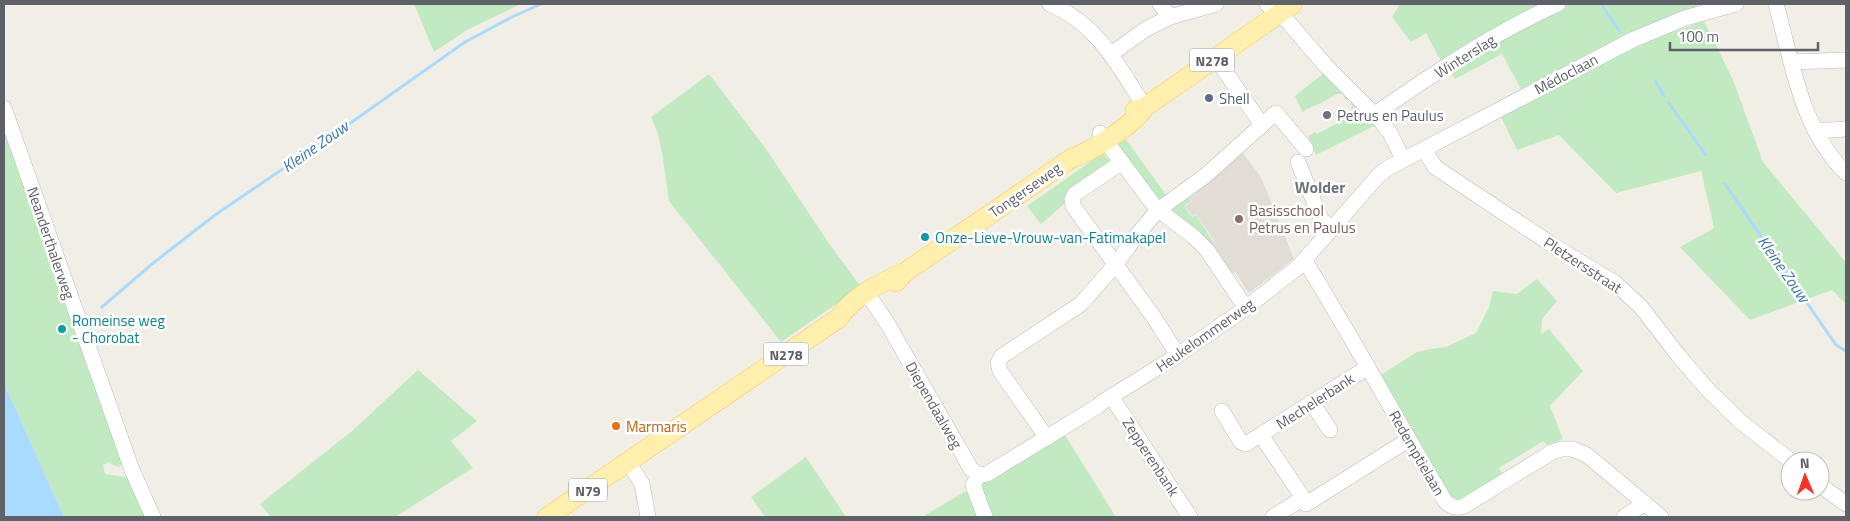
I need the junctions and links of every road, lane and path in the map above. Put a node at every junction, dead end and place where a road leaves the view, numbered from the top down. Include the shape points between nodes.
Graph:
1 (1050, 4) edge
2 (1160, 4) edge
3 (1216, 4) edge
4 (1558, 4) edge
5 (1736, 4) edge
6 (1776, 4) edge
7 (1280, 7) edge
8 (1710, 7) edge
9 (1170, 17) junction
10 (1111, 54) junction
11 (1215, 58) junction
12 (1846, 60) edge
13 (1792, 62) junction
14 (1145, 107) junction
15 (4, 108) edge
16 (1375, 114) junction
17 (1266, 121) junction
18 (1846, 129) edge
19 (1815, 131) junction
20 (1103, 136) junction
21 (1306, 149) dead end
22 (1424, 149) junction
23 (1404, 159) junction
24 (1122, 162) junction
25 (1298, 162) dead end
26 (1846, 173) edge
27 (1158, 210) junction
28 (1332, 229) junction
29 (1304, 261) junction
30 (1115, 266) junction
31 (870, 297) junction
32 (1246, 308) junction
33 (1178, 355) junction
34 (1368, 367) junction
35 (738, 386) joint
36 (1111, 396) junction
37 (1312, 403) junction
38 (1222, 411) dead end
39 (1330, 430) dead end
40 (1261, 435) junction
41 (1046, 438) junction
42 (1408, 440) junction
43 (1780, 452) edge
44 (628, 462) junction
45 (979, 475) junction
46 (1830, 492) edge
47 (1303, 498) junction
48 (1645, 503) junction
49 (1846, 504) edge
50 (1453, 512) edge
51 (153, 517) edge
52 (547, 517) edge
53 (648, 517) edge
54 (985, 517) edge
55 (1190, 517) edge
56 (1273, 517) edge
57 (1624, 517) edge
58 (1661, 517) edge

1 - 10 street via 1082,22
2 - 9 street
3 - 9 street
4 - 16 street, Winterslag via 1516,24
5 - 8 street, Médoclaan
6 - 13 street
7 - 11 main road, Tongerseweg / N278
7 - 16 street via 1284,17 1326,66
8 - 22 street, Médoclaan via 1625,43
9 - 10 street via 1146,29
10 - 14 street
11 - 14 main road, Tongerseweg / N278
11 - 17 street
12 - 13 street
13 - 19 street
14 - 20 main road, Tongerseweg / N278 via 1137,118
15 - 51 street, Neanderthalerweg via 132,470
16 - 23 street
17 - 21 street via 1276,113
17 - 27 street via 1204,176
18 - 19 street
19 - 26 street
20 - 24 street
20 - 31 main road, Tongerseweg / N278 via 1086,153 1072,158 904,273 891,288
22 - 23 street, Médoclaan
22 - 43 street, Pletzersstraat via 1435,167 1615,283 1641,307 1708,390 1741,422
23 - 28 street, Heukelommerweg via 1379,175
24 - 27 street
24 - 30 street via 1075,194 1072,200
25 - 28 street via 1321,219
27 - 30 street
27 - 32 street via 1194,237 1213,246
28 - 29 street, Heukelommerweg
29 - 32 street, Heukelommerweg
29 - 34 street, Redemptielaan
30 - 33 street
30 - 41 street via 1081,304 999,359 1000,371
31 - 35 main road, N278 via 848,317 839,318
31 - 45 street, Diependaalweg via 972,469
32 - 33 street, Heukelommerweg
33 - 36 street, Heukelommerweg
34 - 37 street, Mechelerbank
34 - 42 street, Redemptielaan
35 - 44 main road, N79
36 - 41 street, Heukelommerweg
36 - 55 street, Zepperenbank
37 - 39 street
37 - 40 street, Mechelerbank
38 - 40 street, Mechelerbank via 1243,443
40 - 47 street, Mechelerbank
41 - 45 street, Heukelommerweg via 987,474
42 - 47 street via 1306,504
42 - 50 street, Redemptielaan
44 - 52 main road, N79
44 - 53 street via 642,484
45 - 54 street via 973,486
46 - 49 street
47 - 56 street
48 - 50 street, Redemptielaan via 1587,455 1564,449 1552,452
48 - 57 street
48 - 58 street, Redemptielaan

